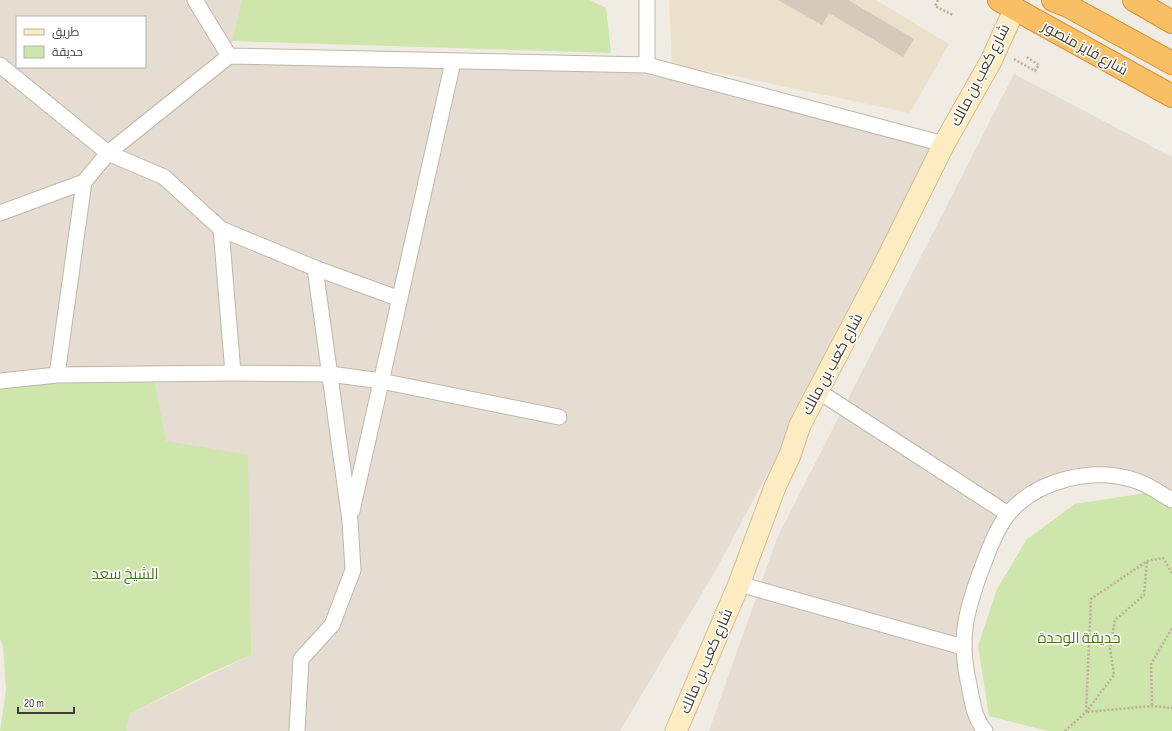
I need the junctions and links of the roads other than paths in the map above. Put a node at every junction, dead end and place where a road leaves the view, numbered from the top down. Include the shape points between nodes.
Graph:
1 (195, 0) edge
2 (647, 0) edge
3 (1053, 0) edge
4 (1134, 0) edge
5 (1011, 3) edge
6 (1172, 22) edge
7 (229, 56) junction
8 (453, 62) junction
9 (1172, 63) edge
10 (0, 65) edge
11 (647, 65) junction
12 (1172, 96) edge
13 (944, 144) junction
14 (108, 153) junction
15 (84, 182) junction
16 (0, 213) edge
17 (221, 229) junction
18 (315, 268) junction
19 (400, 299) junction
20 (233, 373) junction
21 (330, 374) junction
22 (57, 375) junction
23 (0, 381) edge
24 (381, 381) junction
25 (818, 391) junction
26 (559, 417) dead end
27 (1172, 500) edge
28 (1008, 514) junction
29 (350, 521) junction
30 (739, 584) junction
31 (964, 647) junction
32 (298, 731) edge
33 (676, 731) edge
34 (985, 731) edge

1 - 7 street
2 - 11 street
3 - 9 highway
4 - 6 highway
5 - 12 highway, شارع فايز منصور
5 - 13 main road, شارع كعب بن مالك via 991,61
7 - 8 street
7 - 14 street
8 - 11 street
8 - 19 street
10 - 14 street
11 - 13 street
13 - 25 main road, شارع كعب بن مالك
14 - 15 street
14 - 17 street via 164,177
15 - 16 street
15 - 22 street
17 - 18 street
17 - 20 street
18 - 19 street
18 - 21 street
19 - 24 street
20 - 21 street
20 - 22 street
21 - 24 street
21 - 29 street
22 - 23 street
24 - 26 street
24 - 29 street
25 - 28 street
25 - 30 main road, شارع كعب بن مالك via 800,425
27 - 28 street via 1138,481 1107,475 1091,475 1057,482 1038,490 1022,500
28 - 31 street via 990,547 973,593 964,628
29 - 32 street via 353,570 332,625 301,659
30 - 31 street
30 - 33 main road, شارع كعب بن مالك
31 - 34 street via 966,672 975,714

